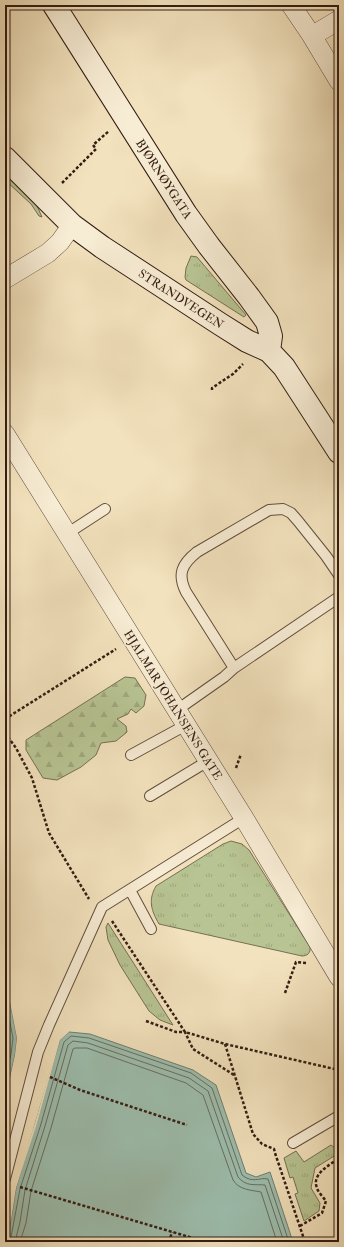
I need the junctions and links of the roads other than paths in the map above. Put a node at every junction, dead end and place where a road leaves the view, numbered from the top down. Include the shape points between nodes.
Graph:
1 (54, 5) edge
2 (291, 5) edge
3 (338, 20) edge
4 (312, 36) junction
5 (339, 80) edge
6 (5, 158) edge
7 (72, 224) junction
8 (5, 279) edge
9 (269, 351) junction
10 (5, 434) edge
11 (339, 452) edge
12 (105, 509) dead end
13 (68, 533) junction
14 (339, 575) edge
15 (339, 597) edge
16 (234, 668) junction
17 (181, 717) junction
18 (131, 755) dead end
19 (208, 761) junction
20 (150, 796) dead end
21 (244, 818) junction
22 (130, 890) junction
23 (151, 929) dead end
24 (337, 973) edge
25 (338, 1118) edge
26 (293, 1143) dead end
27 (5, 1178) edge

1 - 9 street, BJØRNØYGATA via 186,214 267,322 271,336
2 - 4 street
3 - 4 street
4 - 5 street
6 - 7 street, STRANDVEGEN
7 - 8 street via 60,242 48,253
7 - 9 street, STRANDVEGEN via 108,251 220,324
9 - 11 street, STRANDVEGEN via 284,367
10 - 13 street, HJALMAR JOHANSENS GATE
12 - 13 lane
13 - 17 street, HJALMAR JOHANSENS GATE
14 - 16 lane via 298,521 283,509 269,510 187,560 182,570 181,582
15 - 16 lane
16 - 17 lane via 228,680
17 - 18 lane
17 - 19 street, HJALMAR JOHANSENS GATE
19 - 20 lane
19 - 21 street, HJALMAR JOHANSENS GATE
21 - 22 lane
21 - 24 street, HJALMAR JOHANSENS GATE
22 - 23 lane
22 - 27 lane via 102,907 49,1025 38,1052
25 - 26 lane

